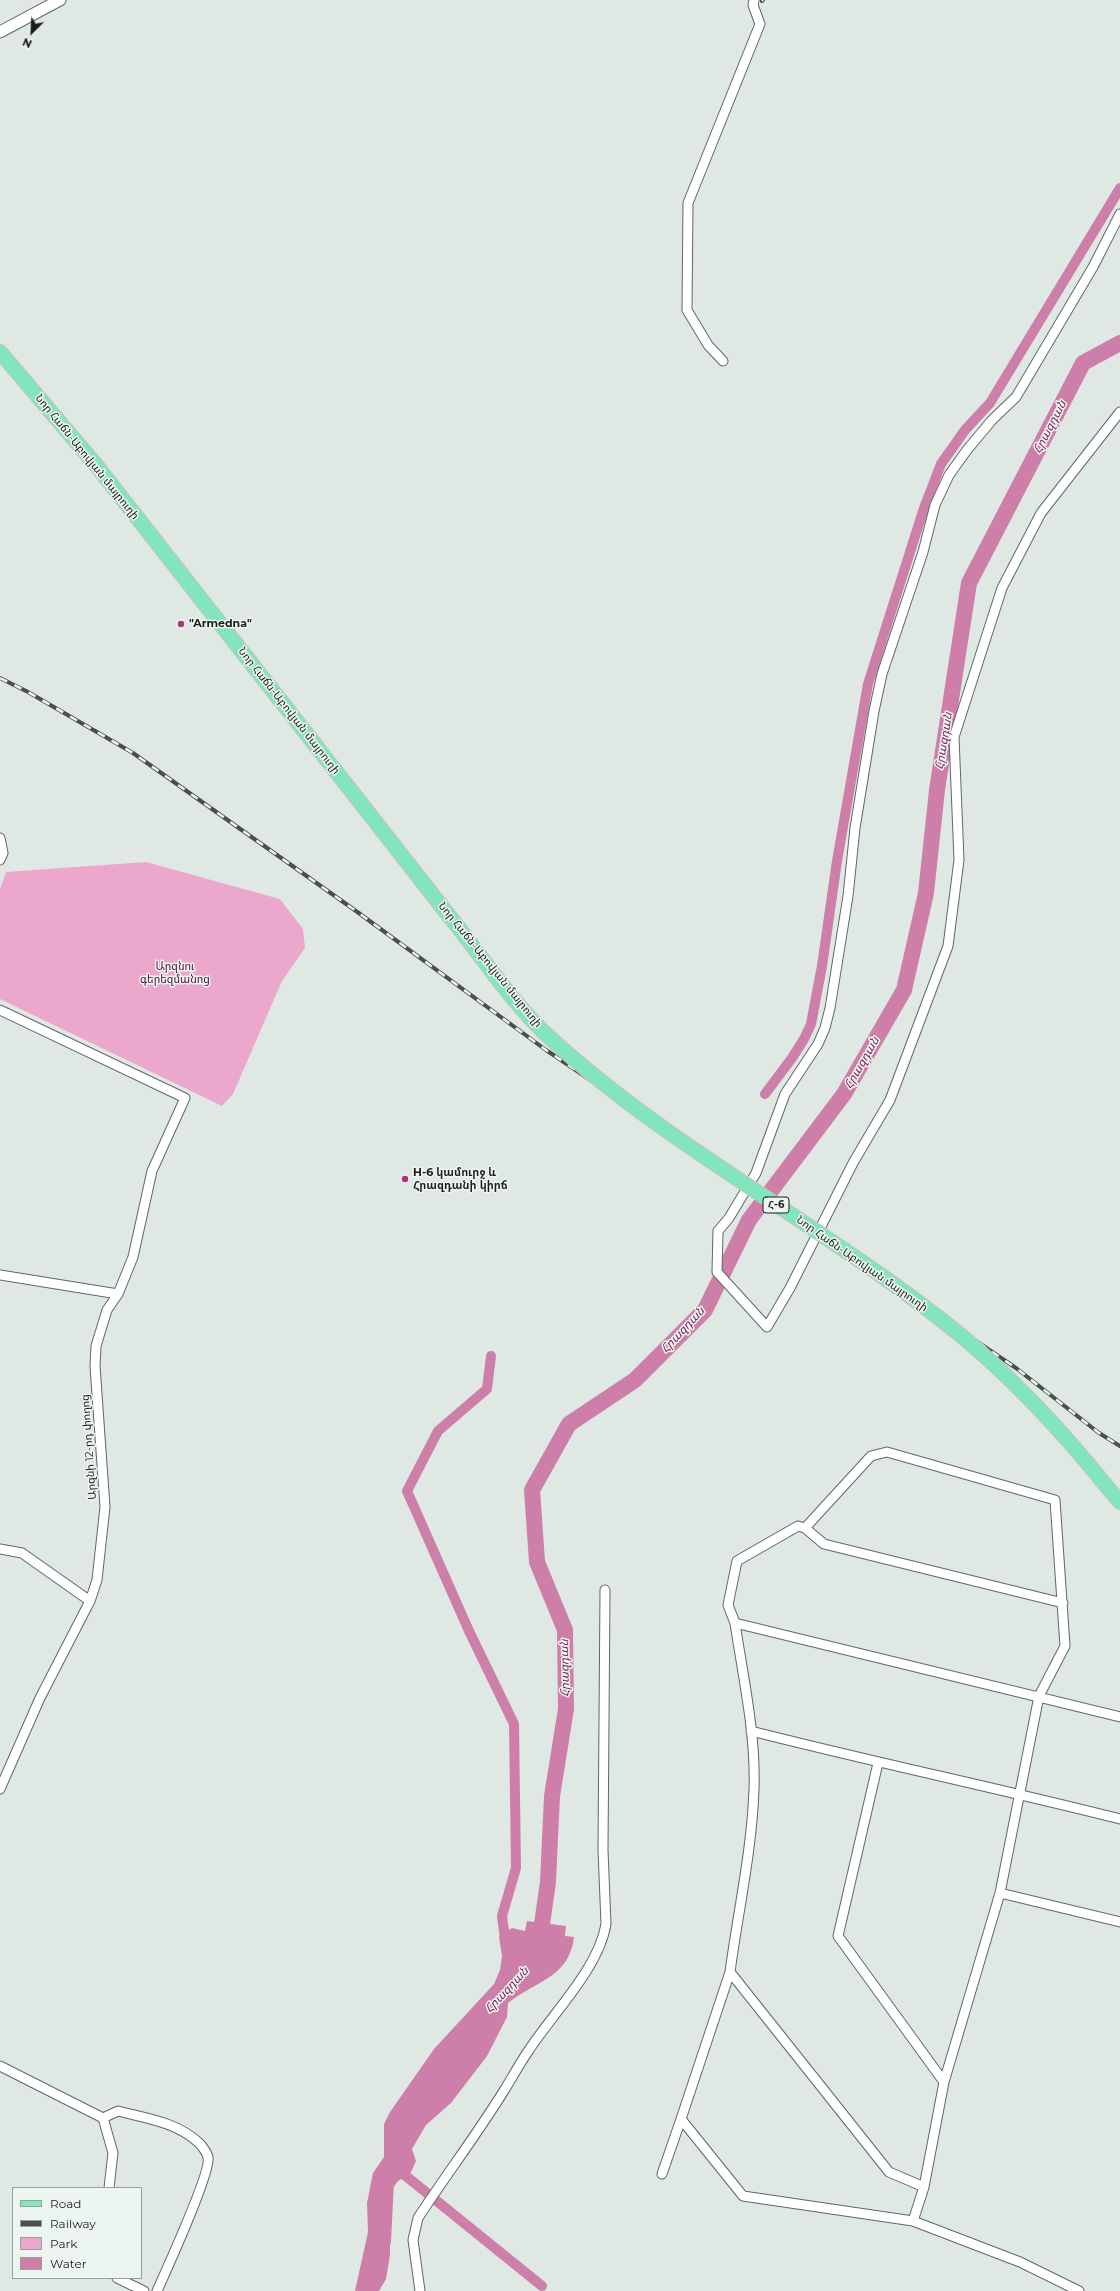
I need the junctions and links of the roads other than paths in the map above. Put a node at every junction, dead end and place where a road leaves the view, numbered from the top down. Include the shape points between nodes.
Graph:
1 (60, 0) edge
2 (754, 0) edge
3 (0, 32) edge
4 (1120, 214) edge
5 (0, 352) edge
6 (723, 360) dead end
7 (1120, 412) edge
8 (0, 838) edge
9 (0, 860) edge
10 (0, 1010) edge
11 (0, 1275) edge
12 (118, 1294) junction
13 (1120, 1502) edge
14 (805, 1528) junction
15 (0, 1549) edge
16 (604, 1590) dead end
17 (90, 1601) junction
18 (1063, 1603) junction
19 (735, 1623) junction
20 (1039, 1696) junction
21 (1120, 1717) edge
22 (750, 1731) junction
23 (878, 1764) junction
24 (0, 1789) edge
25 (1019, 1794) junction
26 (1120, 1818) edge
27 (1000, 1893) junction
28 (1120, 1922) edge
29 (730, 1972) junction
30 (0, 2066) edge
31 (944, 2082) junction
32 (103, 2118) junction
33 (681, 2119) junction
34 (662, 2174) dead end
35 (109, 2187) edge
36 (924, 2187) junction
37 (913, 2221) junction
38 (119, 2279) edge
39 (144, 2291) edge
40 (157, 2291) edge
41 (420, 2291) edge
42 (1079, 2291) edge

1 - 3 street
2 - 6 street via 753,5 760,24 688,204 687,310 708,345
4 - 7 street via 1093,267 1016,397 992,420 950,476 936,505 923,552 901,612 882,674 874,711 855,828 848,896 825,1028 818,1044 786,1094 756,1173 729,1218 718,1231 717,1272 767,1327 790,1288 853,1162 890,1100 948,946 959,860 954,737 1002,588 1041,513
5 - 13 main road, Նոր Հաճն-Աբովյան մայրուղի / Հ-6, bridge via 96,465 521,1007 546,1034 640,1113 908,1295 959,1334 1018,1386 1070,1441
8 - 9 street via 3,852
10 - 12 street, Արզնի 12-րդ փողոց via 185,1098 152,1171 133,1257
11 - 12 street
12 - 17 street, Արզնի 12-րդ փողոց via 107,1310 96,1346 95,1366 105,1507 97,1580
14 - 18 street via 824,1544
14 - 18 street via 871,1456 887,1452 1054,1500
14 - 19 street via 798,1526 736,1561 728,1605
15 - 17 street via 22,1553
16 - 41 street via 603,1850 606,1924 602,1945 528,2050 505,2090 418,2218 414,2240
17 - 24 street, Արզնի 12-րդ փողոց via 40,1698
18 - 20 street via 1065,1646
19 - 20 street
19 - 22 street
20 - 21 street
20 - 25 street
22 - 23 street
22 - 29 street via 754,1788 747,1862
23 - 25 street
23 - 31 street via 838,1936
25 - 26 street
25 - 27 street
27 - 28 street
27 - 31 street
29 - 33 street
29 - 36 street via 889,2172
30 - 32 street
31 - 36 street
32 - 35 street via 112,2153
32 - 40 street via 118,2111 177,2127 200,2143 208,2157 208,2167 202,2185
33 - 34 street
33 - 37 street via 743,2196
36 - 37 street
37 - 42 street via 1020,2262
38 - 39 street

